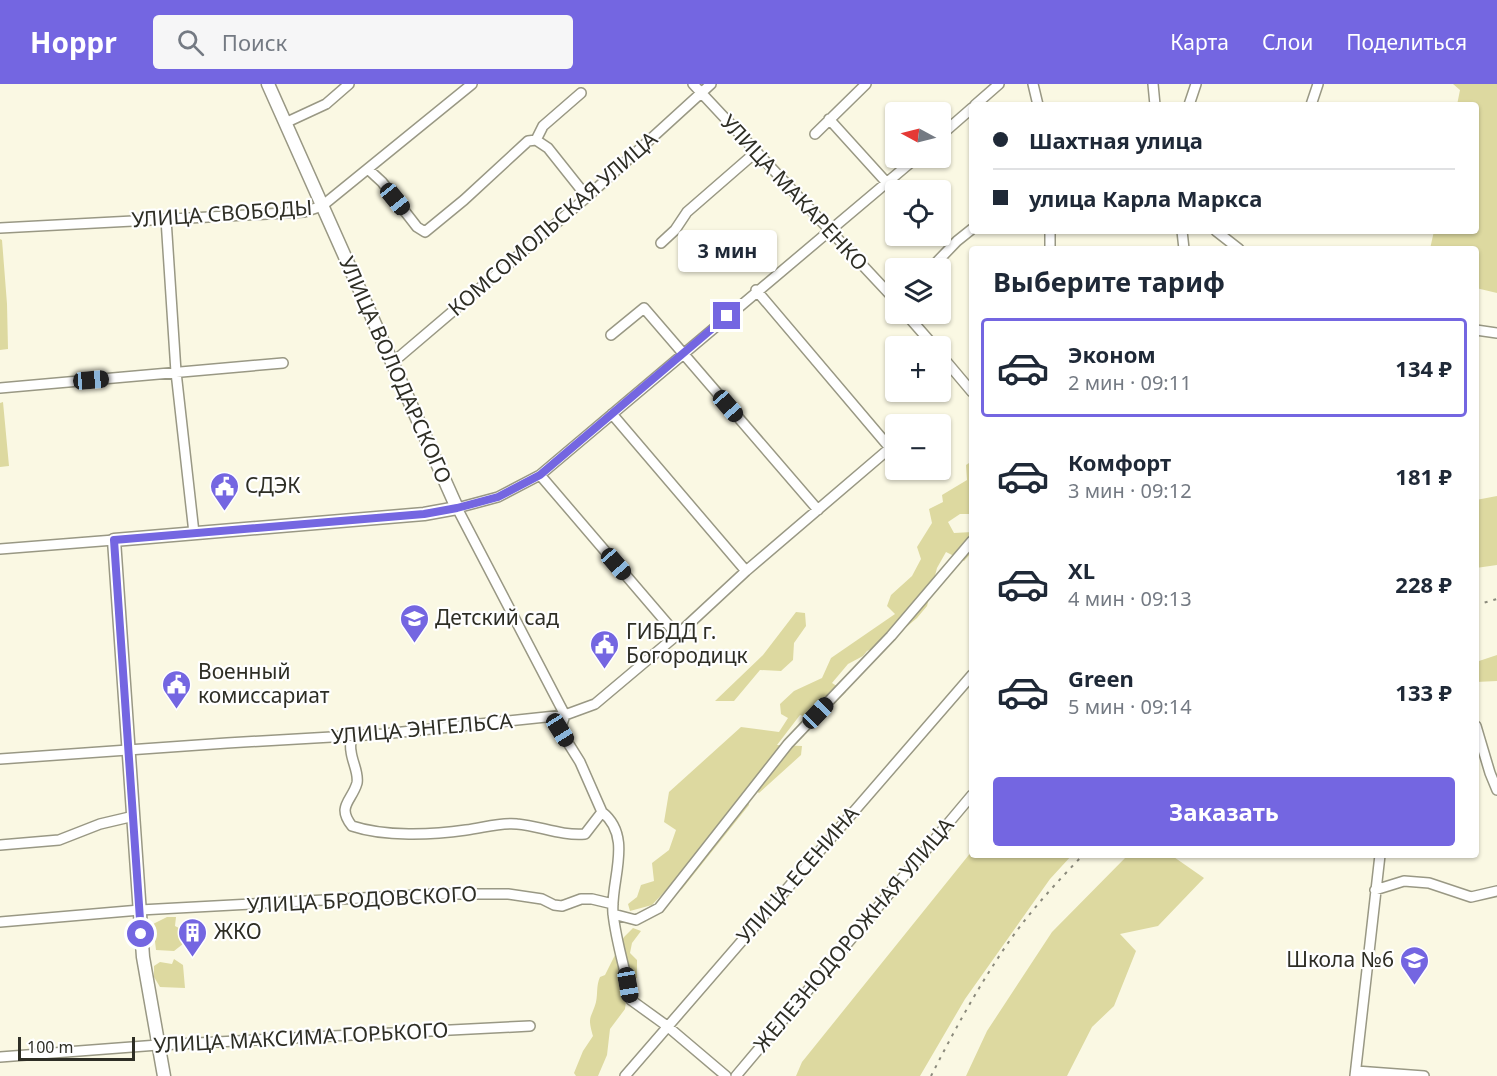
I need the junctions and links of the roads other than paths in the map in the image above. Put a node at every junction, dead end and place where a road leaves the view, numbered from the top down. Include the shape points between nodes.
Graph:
1 (268, 84) edge
2 (349, 84) edge
3 (472, 84) edge
4 (693, 84) edge
5 (711, 84) edge
6 (866, 84) edge
7 (999, 84) edge
8 (1033, 84) edge
9 (1153, 84) edge
10 (1196, 84) edge
11 (1318, 84) edge
12 (581, 93) dead end
13 (702, 94) junction
14 (979, 102) edge
15 (1037, 102) edge
16 (1155, 102) edge
17 (1190, 102) edge
18 (1312, 102) edge
19 (969, 110) edge
20 (829, 119) junction
21 (285, 123) junction
22 (951, 126) edge
23 (815, 134) dead end
24 (536, 140) junction
25 (756, 152) junction
26 (904, 168) edge
27 (369, 170) junction
28 (890, 180) edge
29 (885, 181) edge
30 (885, 185) edge
31 (587, 197) junction
32 (322, 206) junction
33 (166, 219) junction
34 (0, 228) edge
35 (829, 230) junction
36 (969, 231) edge
37 (1220, 234) edge
38 (661, 243) dead end
39 (1235, 246) edge
40 (941, 258) edge
41 (885, 289) edge
42 (756, 290) junction
43 (915, 324) edge
44 (1479, 330) edge
45 (1497, 333) edge
46 (611, 335) dead end
47 (925, 336) edge
48 (682, 355) junction
49 (283, 363) dead end
50 (392, 363) junction
51 (951, 367) edge
52 (176, 372) junction
53 (0, 388) edge
54 (969, 388) edge
55 (612, 414) junction
56 (540, 475) junction
57 (457, 508) junction
58 (818, 510) junction
59 (194, 533) junction
60 (114, 540) junction
61 (969, 545) edge
62 (0, 549) edge
63 (746, 571) junction
64 (678, 635) junction
65 (969, 678) edge
66 (565, 715) junction
67 (1479, 736) edge
68 (351, 737) junction
69 (130, 751) junction
70 (0, 759) edge
71 (1497, 790) edge
72 (969, 799) edge
73 (602, 812) junction
74 (134, 816) junction
75 (0, 845) edge
76 (1380, 858) edge
77 (1376, 890) junction
78 (1497, 891) edge
79 (613, 909) junction
80 (140, 910) junction
81 (0, 922) edge
82 (530, 1026) dead end
83 (667, 1026) junction
84 (158, 1045) junction
85 (0, 1057) edge
86 (1356, 1073) edge
87 (164, 1076) edge
88 (625, 1076) edge
89 (726, 1076) edge
90 (736, 1076) edge
91 (1425, 1076) edge

1 - 21 main road, УЛИЦА ВОЛОДАРСКОГО
2 - 21 street via 326,104
3 - 27 street, УЛИЦА СВОБОДЫ
4 - 13 street, УЛИЦА МАКАРЕНКО
5 - 13 street, КОМСОМОЛЬСКАЯ УЛИЦА
6 - 20 street
7 - 14 street
8 - 15 street
9 - 16 street
10 - 17 street
11 - 18 street
12 - 24 street via 543,126
13 - 25 street, УЛИЦА МАКАРЕНКО
13 - 31 street, КОМСОМОЛЬСКАЯ УЛИЦА
19 - 22 street
20 - 23 street
20 - 29 street
21 - 32 main road, УЛИЦА ВОЛОДАРСКОГО
24 - 27 street via 528,141 425,231 417,227
24 - 31 street via 548,148
25 - 35 street, УЛИЦА МАКАРЕНКО
25 - 38 street via 687,212
26 - 28 street
27 - 32 street, УЛИЦА СВОБОДЫ
30 - 35 street
31 - 50 street, КОМСОМОЛЬСКАЯ УЛИЦА
32 - 33 street, УЛИЦА СВОБОДЫ via 304,212
32 - 50 main road, УЛИЦА ВОЛОДАРСКОГО
33 - 34 street, УЛИЦА СВОБОДЫ
33 - 52 street
35 - 41 street, УЛИЦА МАКАРЕНКО
35 - 42 street
36 - 40 street
37 - 39 street
42 - 48 street
42 - 58 street, УЛИЦА ЭНГЕЛЬСА via 890,448
43 - 47 street
44 - 45 street
46 - 48 street via 644,308
48 - 55 street
48 - 58 street
49 - 52 street
50 - 57 main road, УЛИЦА ВОЛОДАРСКОГО
51 - 54 street
52 - 53 street
52 - 59 street
55 - 56 street
55 - 63 street
56 - 57 street via 498,497
56 - 64 street
57 - 59 main road
57 - 66 street, УЛИЦА ВОЛОДАРСКОГО
58 - 63 street, УЛИЦА ЭНГЕЛЬСА
59 - 60 main road
60 - 62 street
60 - 69 main road
61 - 79 street, УЛИЦА БРОДОВСКОГО via 891,636 788,744 659,908 636,920
63 - 64 street, УЛИЦА ЭНГЕЛЬСА
64 - 66 street, УЛИЦА ЭНГЕЛЬСА via 595,704
65 - 83 street, УЛИЦА ЕСЕНИНА
66 - 68 street, УЛИЦА ЭНГЕЛЬСА
66 - 73 street, УЛИЦА ВОЛОДАРСКОГО via 560,730 580,762
67 - 71 street
68 - 69 street, УЛИЦА ЭНГЕЛЬСА
68 - 73 street via 357,784 345,813 352,826 363,830 398,834 516,824 556,833 585,834
69 - 70 street, УЛИЦА ЭНГЕЛЬСА
69 - 74 main road
72 - 90 street, ЖЕЛЕЗНОДОРОЖНАЯ УЛИЦА
73 - 79 street, УЛИЦА ВОЛОДАРСКОГО via 615,828 620,854
74 - 75 street via 58,840
74 - 80 main road
76 - 77 street
77 - 78 street via 1404,881 1429,883 1471,897
77 - 86 street
79 - 80 street, УЛИЦА БРОДОВСКОГО via 592,898 562,906 508,894 446,894
79 - 83 street, УЛИЦА ВОЛОДАРСКОГО via 631,1000
80 - 81 street, УЛИЦА БРОДОВСКОГО
80 - 84 main road via 144,966
82 - 84 street, УЛИЦА МАКСИМА ГОРЬКОГО
83 - 88 street, УЛИЦА ЕСЕНИНА
83 - 89 street, УЛИЦА ВОЛОДАРСКОГО
84 - 85 street, УЛИЦА МАКСИМА ГОРЬКОГО
84 - 87 main road
86 - 91 street

